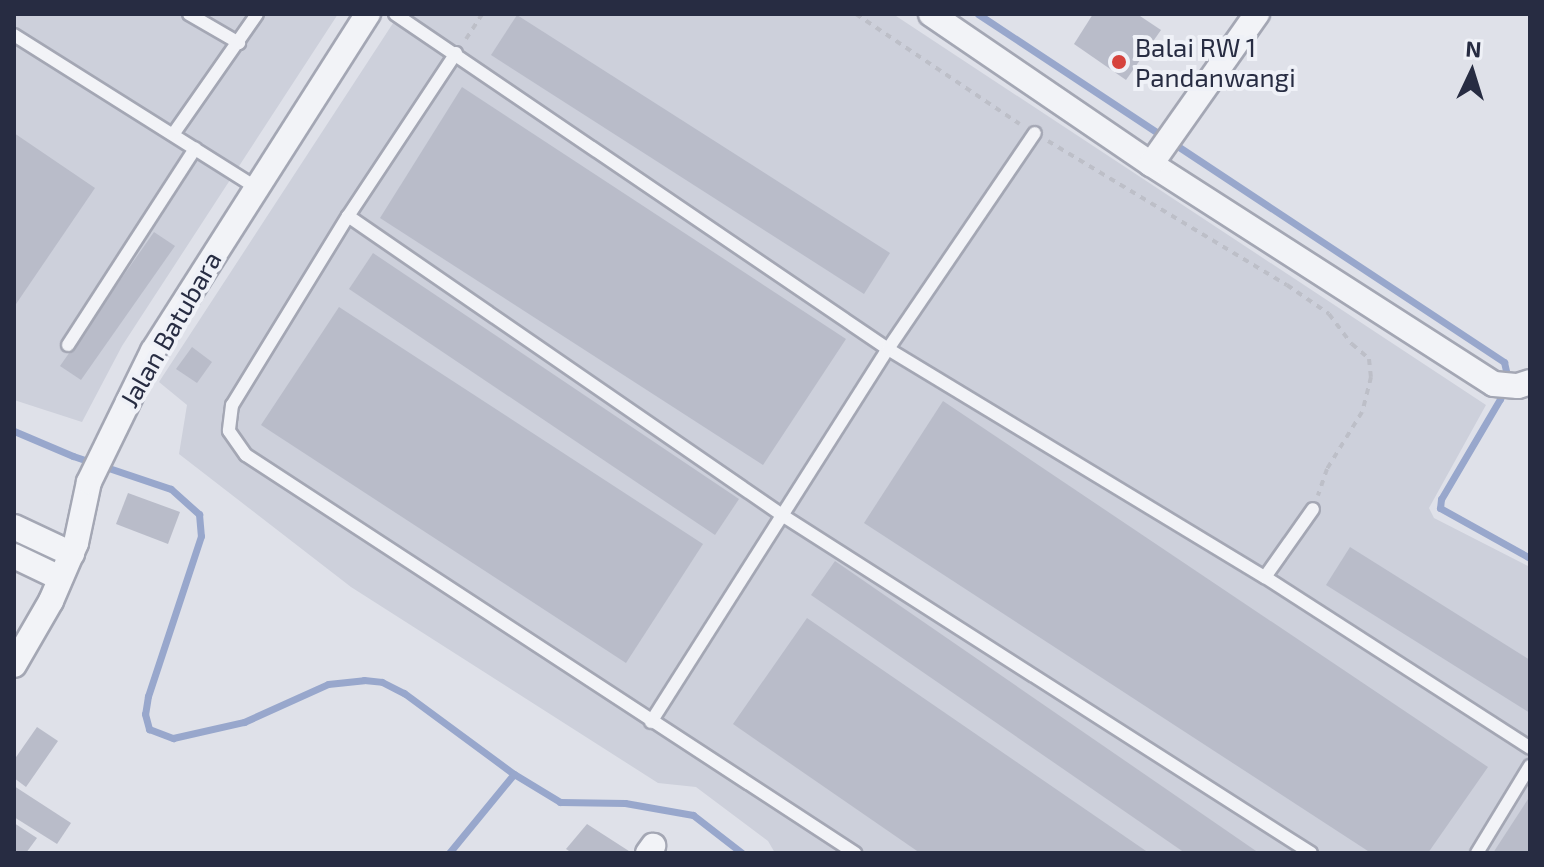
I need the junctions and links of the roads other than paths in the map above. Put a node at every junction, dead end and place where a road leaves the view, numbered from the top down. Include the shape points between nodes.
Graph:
1 (189, 14) edge
2 (257, 14) edge
3 (368, 14) edge
4 (395, 14) edge
5 (931, 14) edge
6 (1257, 14) edge
7 (14, 35) edge
8 (239, 43) junction
9 (456, 53) junction
10 (174, 133) junction
11 (1035, 133) road end
12 (195, 149) junction
13 (1163, 149) junction
14 (255, 187) junction
15 (348, 216) junction
16 (68, 345) dead end
17 (888, 349) junction
18 (1514, 384) edge
19 (1313, 509) road end
20 (785, 517) junction
21 (14, 527) edge
22 (72, 554) junction
23 (14, 556) edge
24 (1265, 577) junction
25 (60, 578) junction
26 (14, 665) edge
27 (651, 722) junction
28 (1530, 748) edge
29 (1530, 766) edge
30 (855, 853) edge
31 (1311, 853) edge
32 (1477, 853) edge

1 - 8 lane
2 - 8 lane
3 - 14 street, Jalan Batubara
4 - 9 lane
5 - 13 street
6 - 13 street
7 - 10 lane
8 - 10 lane
9 - 15 lane
9 - 17 lane
10 - 12 lane
11 - 17 lane
12 - 14 lane
12 - 16 lane
13 - 18 street
14 - 22 street, Jalan Batubara via 153,351 103,449 89,482
15 - 20 lane
15 - 27 lane via 232,405 229,431 246,455
17 - 20 lane
17 - 24 lane
19 - 24 lane
20 - 27 lane
20 - 31 lane
21 - 22 street
22 - 25 street, Jalan Batubara
23 - 25 street
24 - 28 lane
25 - 26 street, Jalan Batubara
27 - 30 lane
29 - 32 lane

